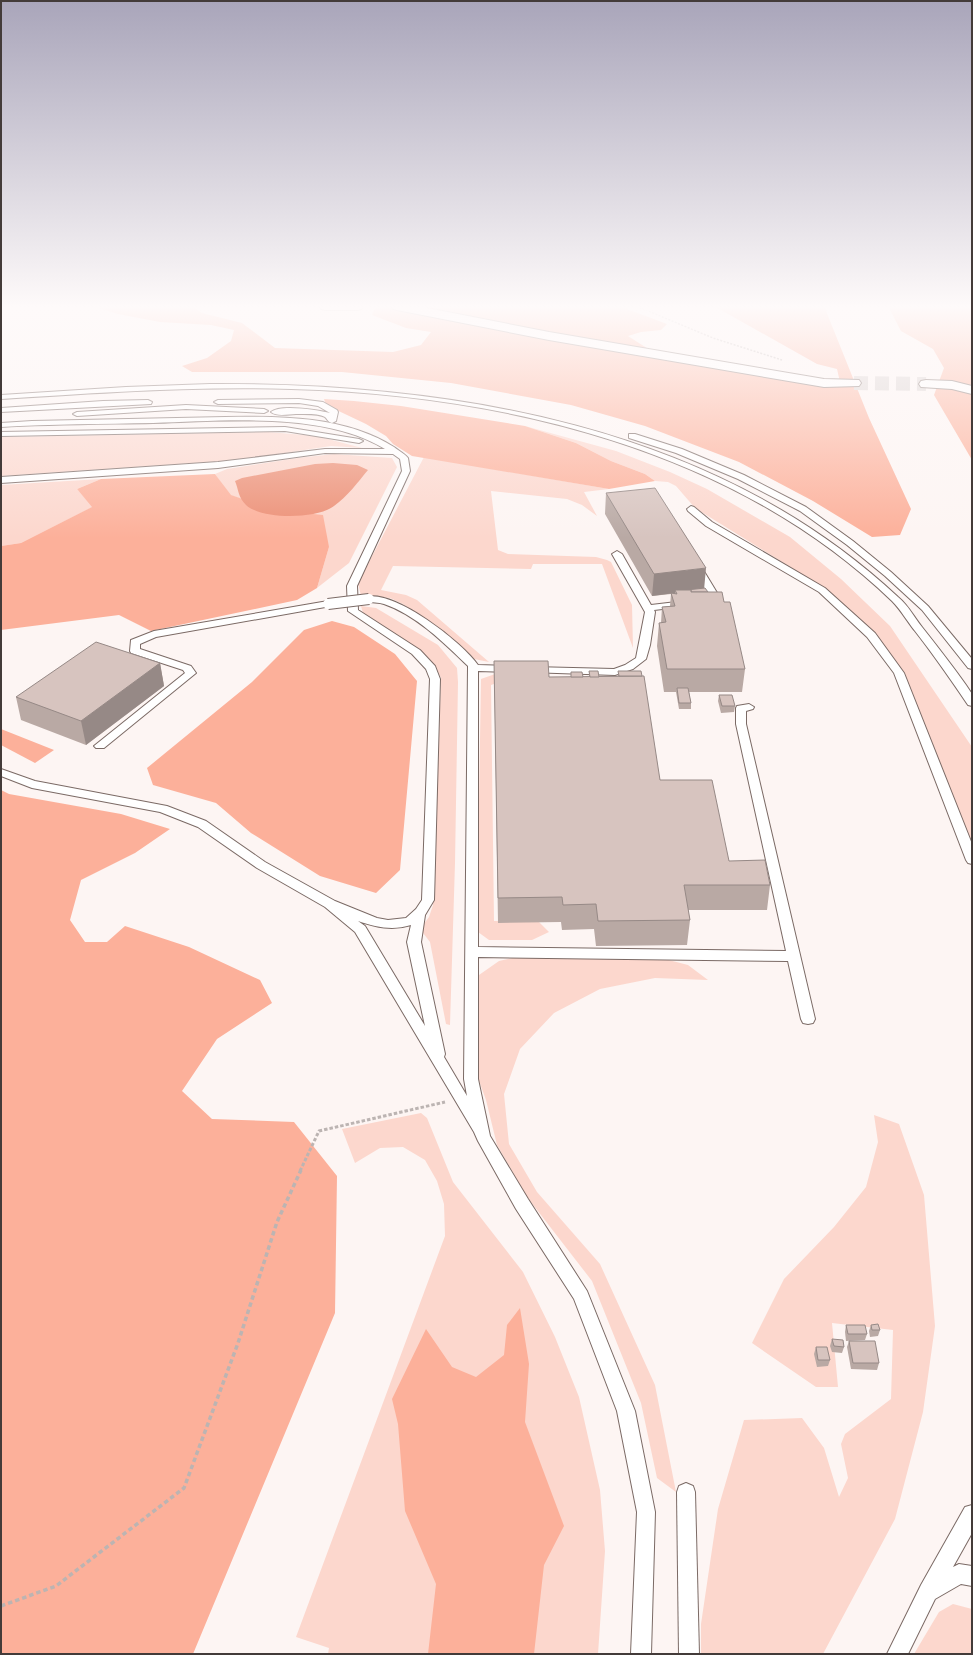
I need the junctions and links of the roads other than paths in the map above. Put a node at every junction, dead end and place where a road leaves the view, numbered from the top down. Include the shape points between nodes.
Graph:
1 (160, 383) edge
2 (328, 383) edge
3 (926, 384) tunnel mouth
4 (972, 390) edge
5 (1, 392) edge
6 (1, 397) edge
7 (1, 410) edge
8 (1, 420) edge
9 (332, 421) junction
10 (1, 425) edge
11 (1, 429) edge
12 (342, 429) junction
13 (1, 434) edge
14 (332, 436) junction
15 (386, 445) junction
16 (396, 452) junction
17 (1, 480) edge
18 (691, 509) dead end
19 (617, 554) dead end
20 (692, 561) edge
21 (717, 601) edge
22 (694, 603) edge
23 (647, 608) junction
24 (972, 666) edge
25 (473, 668) junction
26 (972, 703) edge
27 (749, 707) dead end
28 (100, 746) dead end
29 (1, 772) edge
30 (972, 860) edge
31 (330, 904) junction
32 (419, 914) junction
33 (471, 952) junction
34 (793, 956) junction
35 (808, 1019) dead end
36 (440, 1064) junction
37 (483, 1137) junction
38 (686, 1492) dead end
39 (972, 1514) edge
40 (972, 1576) edge
41 (928, 1592) junction
42 (641, 1654) edge
43 (689, 1654) edge
44 (897, 1654) edge

1 - 5 lane
2 - 24 lane via 442,395 568,418 679,451 742,476 803,509 877,565 925,608
3 - 4 street via 952,385
6 - 26 lane via 245,386 336,389 442,400 529,416 614,438 690,466 758,499 835,547 896,601 958,678
7 - 9 lane via 104,403 299,401 320,404 334,412
8 - 9 lane via 186,407 275,412
9 - 12 lane
10 - 12 lane via 259,419
11 - 14 lane via 263,423 312,428
12 - 15 lane
13 - 14 lane via 285,429
14 - 15 lane
15 - 16 lane
16 - 17 lane via 325,451 218,465
16 - 32 lane via 404,458 406,471 352,586 353,611 416,652 431,668 434,679 428,900
18 - 30 lane via 709,524 822,590 871,635 899,673
19 - 23 lane
20 - 21 lane
22 - 23 lane
23 - 25 lane via 650,612 646,645 641,659 615,672
25 - 28 lane, bridge via 451,643 420,620 387,602 369,599 154,634 135,642 135,651 188,668 192,673
25 - 33 lane
27 - 34 lane via 741,708 741,724
29 - 31 lane via 32,784 162,810 202,824 261,865
31 - 32 lane via 383,925 405,923
31 - 36 lane via 360,929
32 - 36 lane via 414,942
33 - 34 lane
33 - 37 lane via 471,1080
34 - 35 lane
36 - 37 lane
37 - 42 lane via 581,1296 626,1411 646,1512
38 - 43 lane
39 - 41 lane
40 - 41 lane via 959,1574
41 - 44 lane

